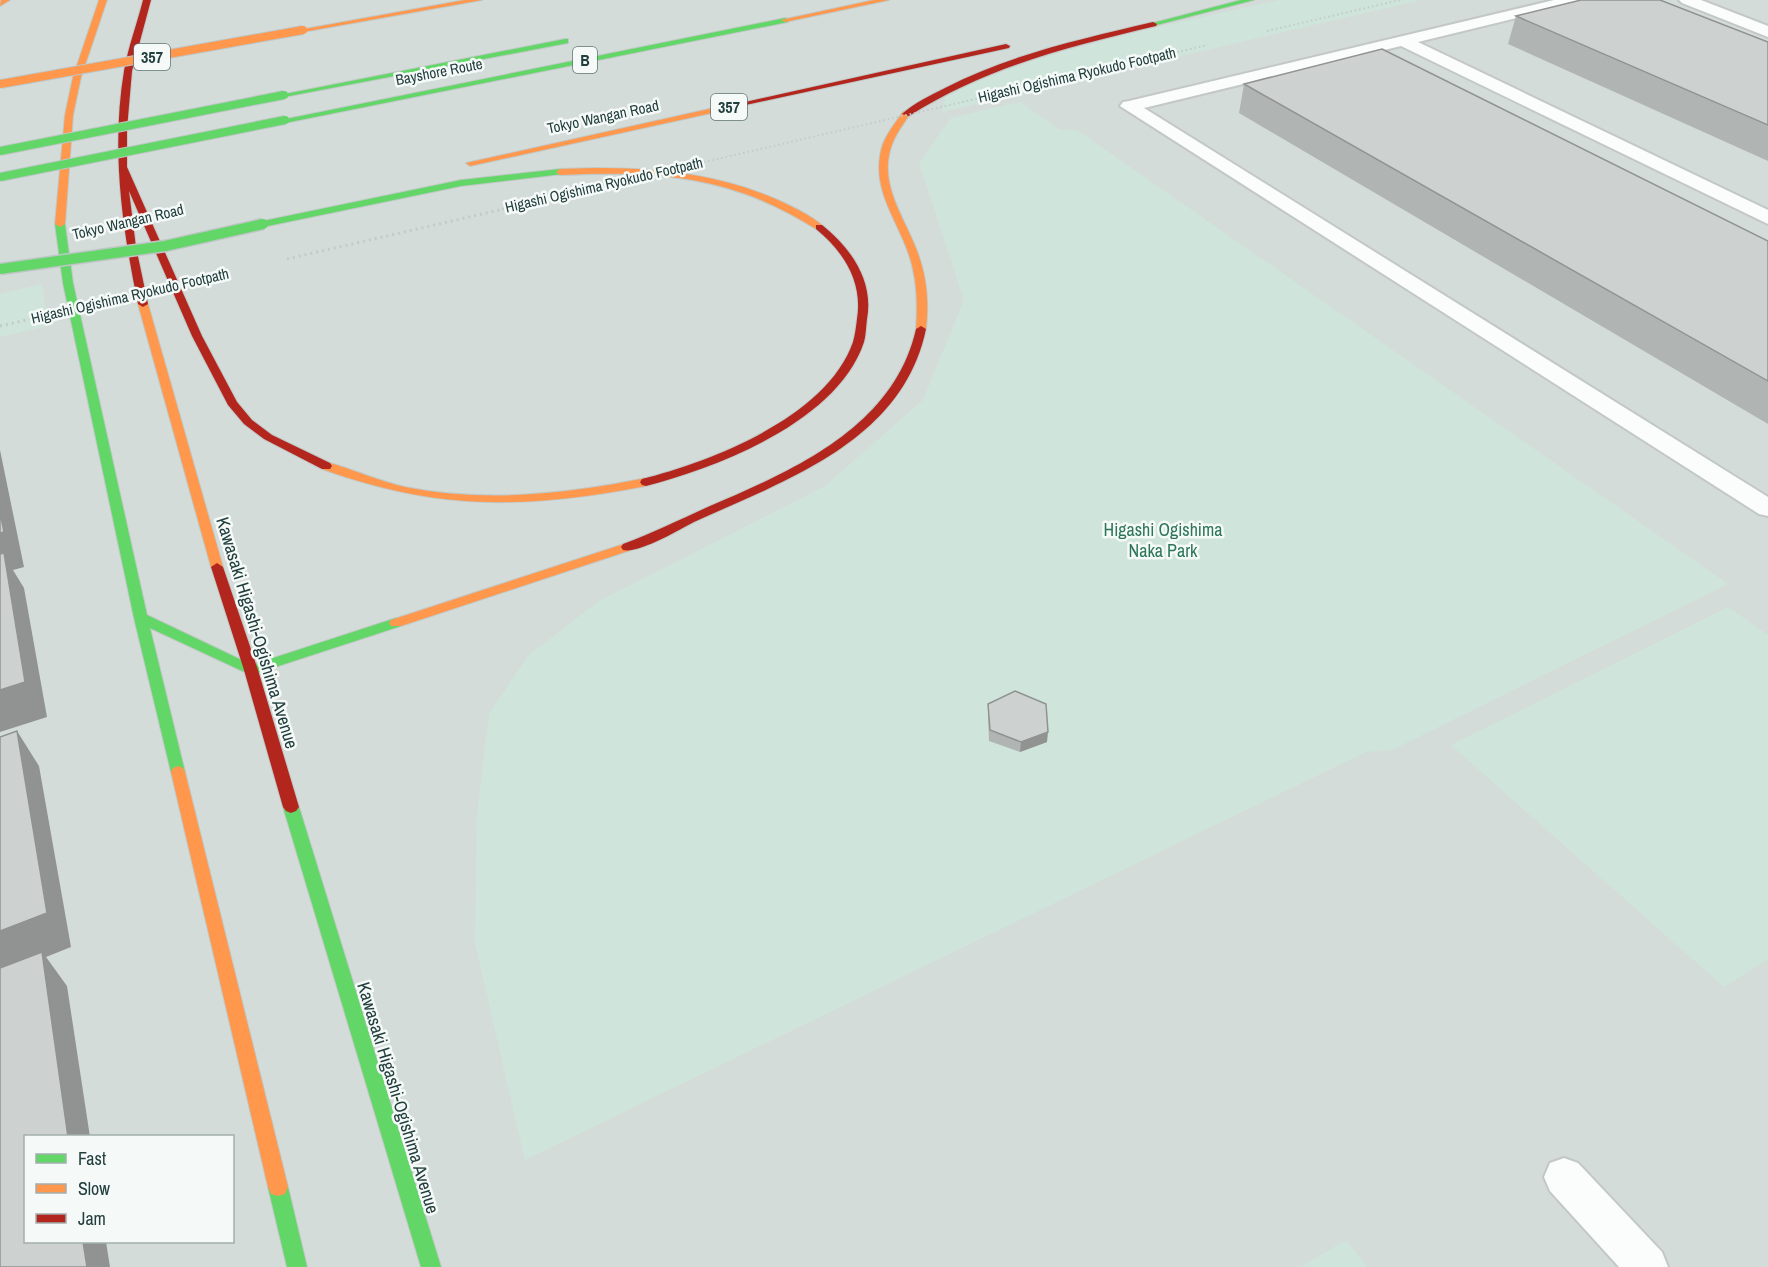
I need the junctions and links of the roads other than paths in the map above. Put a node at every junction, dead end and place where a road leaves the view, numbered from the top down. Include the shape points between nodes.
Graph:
1 (6, 0) edge
2 (103, 0) edge
3 (147, 0) edge
4 (478, 0) edge
5 (885, 0) edge
6 (1213, 0) edge
7 (1250, 0) edge
8 (1573, 0) edge
9 (1687, 0) edge
10 (0, 4) edge
11 (1768, 32) edge
12 (1049, 36) dead end
13 (575, 39) dead end
14 (1403, 41) junction
15 (1017, 43) dead end
16 (0, 84) edge
17 (0, 151) edge
18 (123, 167) junction
19 (452, 167) dead end
20 (0, 177) edge
21 (1768, 218) edge
22 (164, 231) dead end
23 (0, 269) edge
24 (1768, 508) edge
25 (141, 618) junction
26 (251, 670) junction
27 (1564, 1177) dead end
28 (297, 1267) edge
29 (431, 1267) edge
30 (1647, 1267) edge

1 - 10 main road
2 - 25 main road via 69,115 60,221 68,283
3 - 18 main road, Kawasaki Higashi-Ogishima Avenue via 125,90
4 - 16 main road, 357, bridge
5 - 20 main road, Bayshore Route / B, bridge
6 - 12 main road
7 - 26 main road via 1002,64 935,94 906,114 888,139 883,172 889,199 919,273 923,307 920,341 908,374 880,410 794,473 632,544
8 - 14 lane
9 - 11 lane
13 - 17 main road, Bayshore Route / B, bridge
14 - 21 lane
14 - 24 lane via 1129,106
15 - 19 main road, Tokyo Wangan Road / 357
18 - 23 main road, bridge via 182,304 233,405 251,426 286,447 329,469 398,491 464,500 546,499 600,491 701,467 776,428 805,408 849,364 861,334 866,305 862,279 849,255 814,223 767,197 710,180 633,171 532,175 422,191 165,246
18 - 26 main road, Kawasaki Higashi-Ogishima Avenue via 135,268 150,334 221,581
22 - 23 main road, Tokyo Wangan Road, bridge
25 - 26 main road
25 - 28 main road
26 - 29 main road, Kawasaki Higashi-Ogishima Avenue
27 - 30 lane

